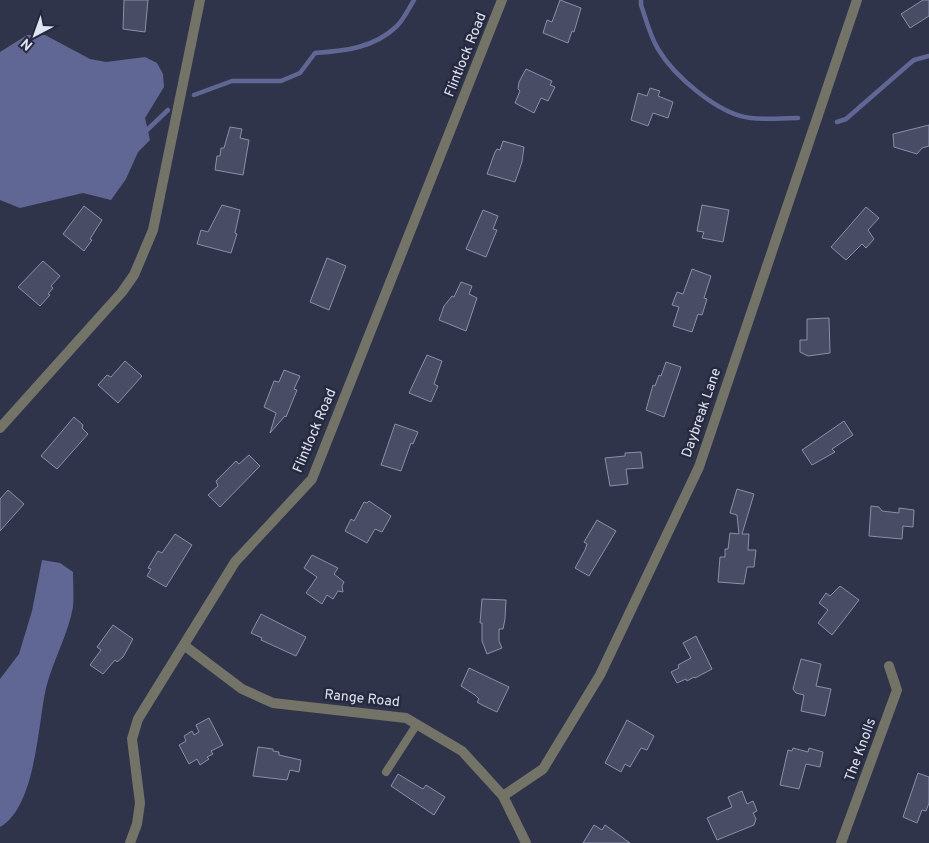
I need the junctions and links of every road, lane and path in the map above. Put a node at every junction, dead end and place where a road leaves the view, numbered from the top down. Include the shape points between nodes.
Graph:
1 (200, 0) edge
2 (502, 0) edge
3 (857, 0) edge
4 (0, 428) edge
5 (185, 646) junction
6 (889, 666) dead end
7 (417, 724) junction
8 (386, 772) dead end
9 (503, 796) junction
10 (130, 843) edge
11 (526, 843) edge
12 (841, 843) edge

1 - 4 street via 153,230 140,263 122,292
2 - 5 street, Flintlock Road via 312,479 235,562
3 - 9 street, Daybreak Lane via 699,467 600,676 543,769
5 - 7 street, Range Road via 242,689 273,703 406,718
5 - 10 street, Flintlock Road via 138,718 132,739 140,803
6 - 12 street, The Knolls via 898,690
7 - 8 lane
7 - 9 street, Range Road via 462,751
9 - 11 street, Range Road

